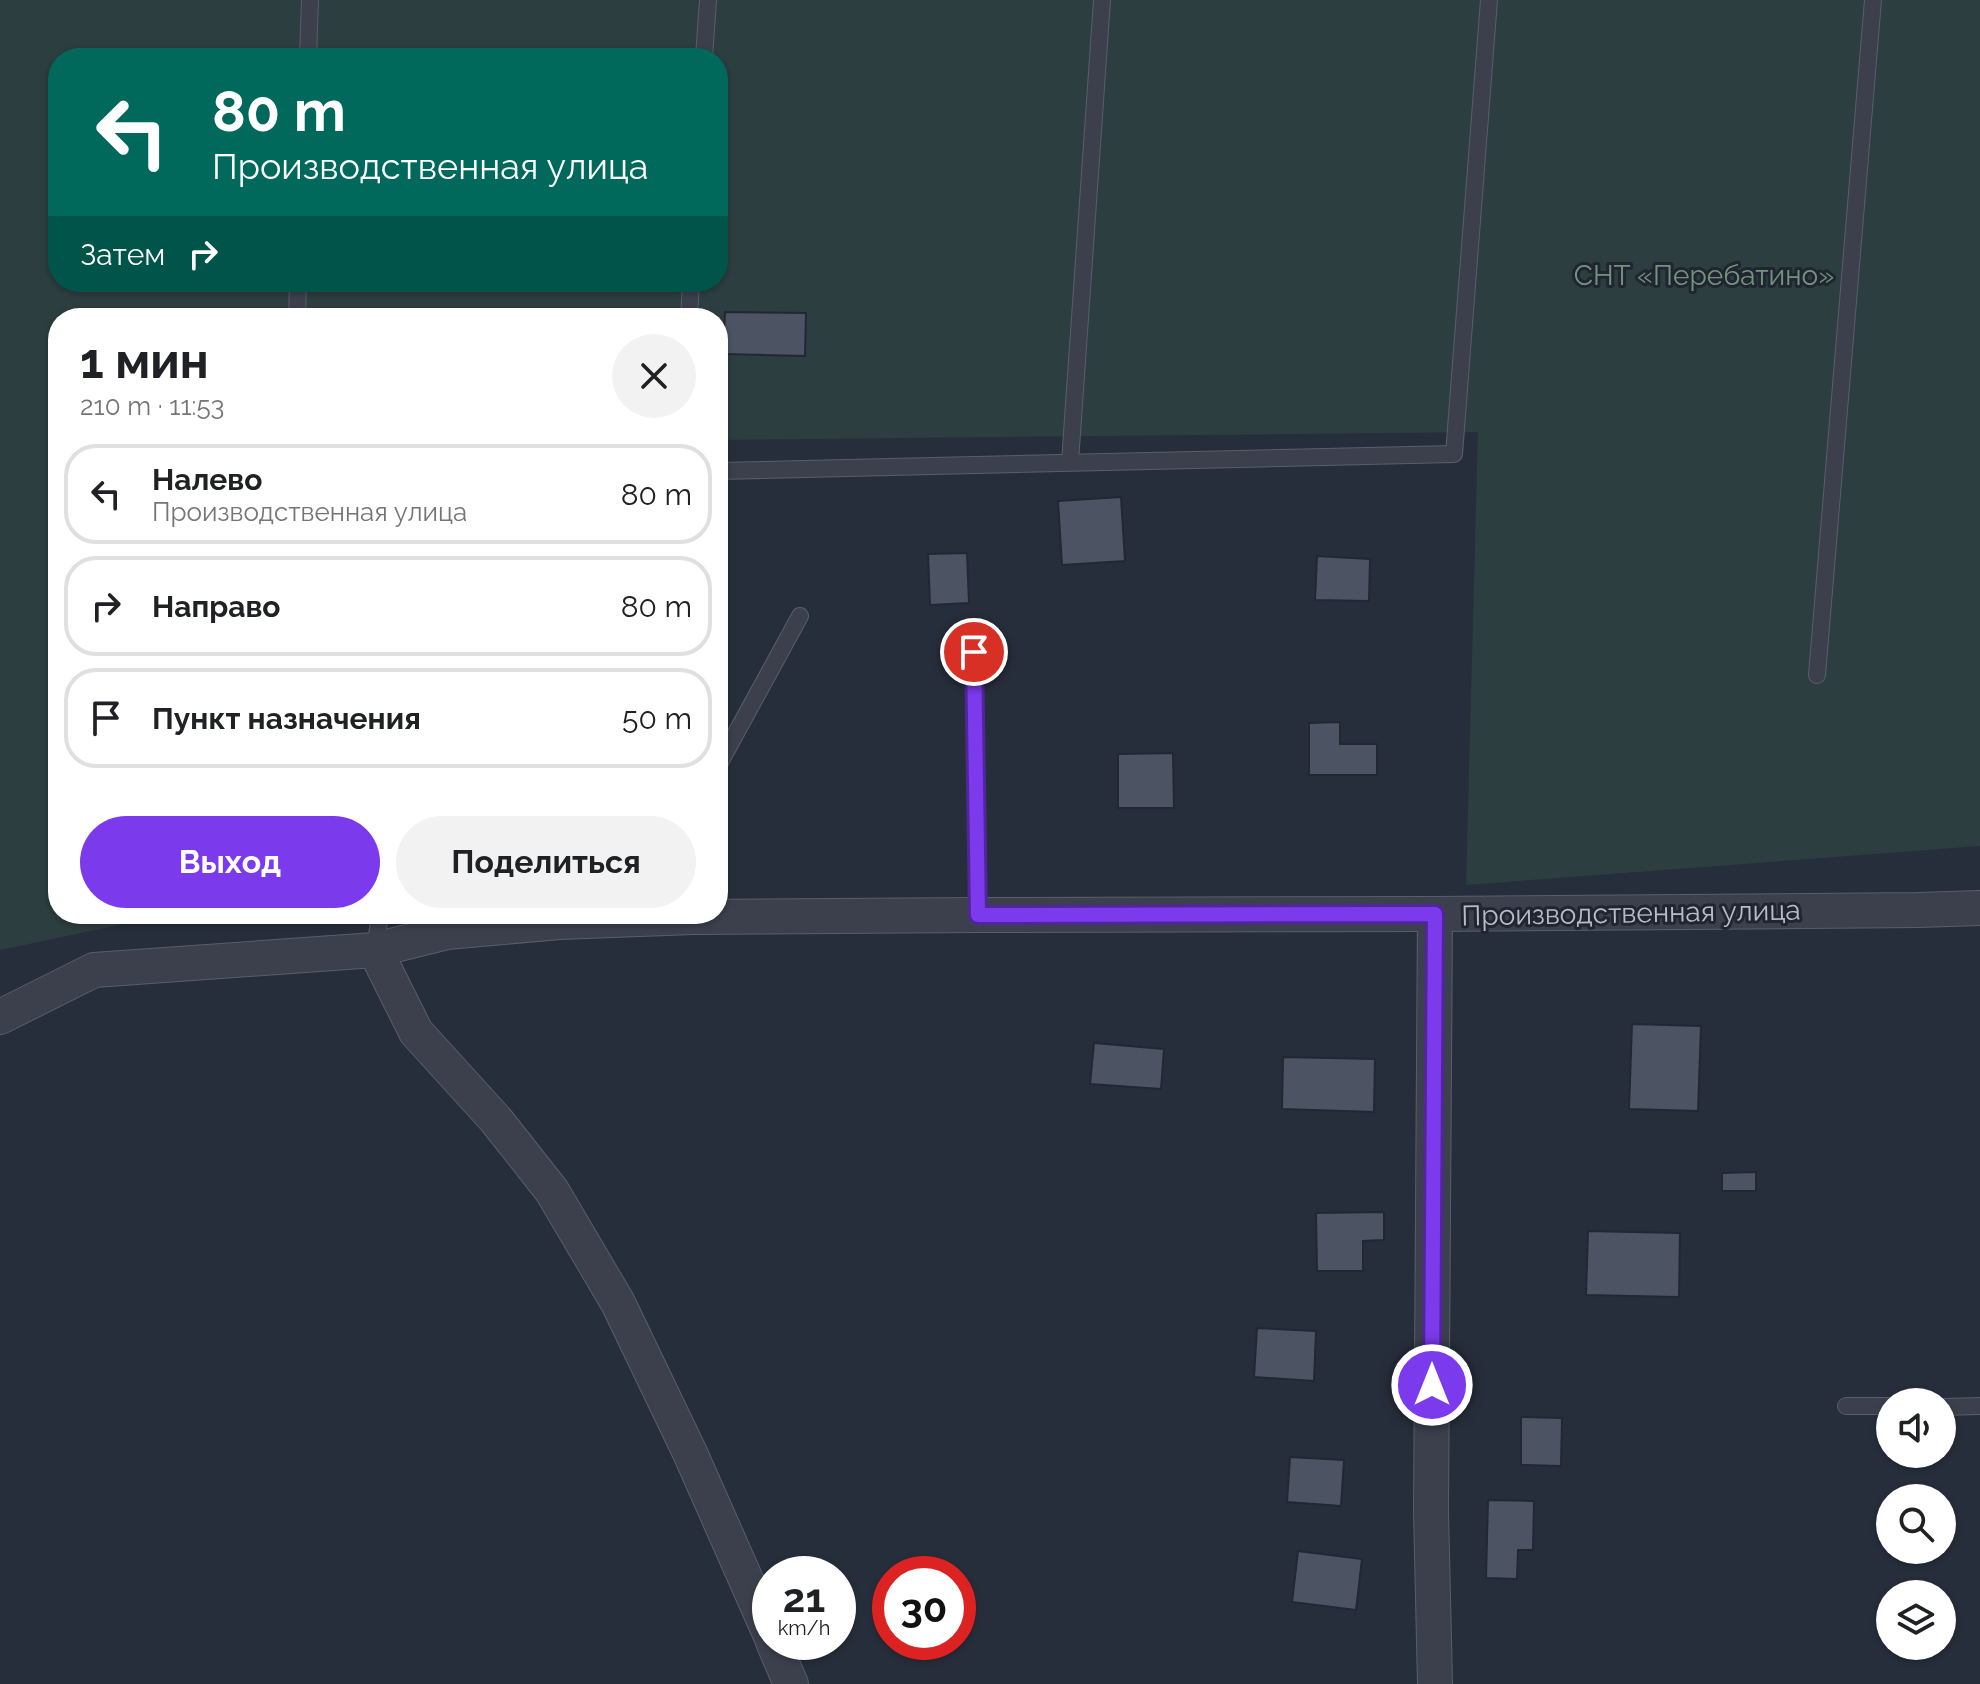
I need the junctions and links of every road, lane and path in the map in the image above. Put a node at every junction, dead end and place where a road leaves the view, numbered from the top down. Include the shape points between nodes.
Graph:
1 (310, 0) edge
2 (708, 0) edge
3 (1102, 0) edge
4 (1489, 0) edge
5 (1873, 0) edge
6 (308, 48) edge
7 (705, 48) edge
8 (1070, 462) junction
9 (728, 471) edge
10 (800, 616) dead end
11 (974, 652) dead end
12 (1817, 675) dead end
13 (728, 748) edge
14 (1980, 908) edge
15 (1435, 914) junction
16 (978, 915) junction
17 (728, 917) edge
18 (379, 924) edge
19 (537, 924) edge
20 (375, 950) junction
21 (0, 1017) edge
22 (1846, 1406) dead end
23 (1876, 1406) edge
24 (1980, 1406) edge
25 (1956, 1407) edge
26 (752, 1593) edge
27 (781, 1660) edge
28 (791, 1684) edge
29 (1435, 1684) edge

1 - 6 lane
2 - 7 lane
3 - 8 lane
4 - 8 lane via 1454,454
5 - 12 lane
8 - 9 lane
10 - 13 lane
11 - 16 lane
14 - 15 street, Производственная улица
15 - 16 street, Производственная улица
15 - 29 street
16 - 17 street, Производственная улица
18 - 20 lane
19 - 20 street, Производственная улица via 447,932
20 - 21 street, Производственная улица via 94,970
20 - 26 street via 416,1032 552,1191 618,1303
22 - 23 lane
24 - 25 lane
27 - 28 street

